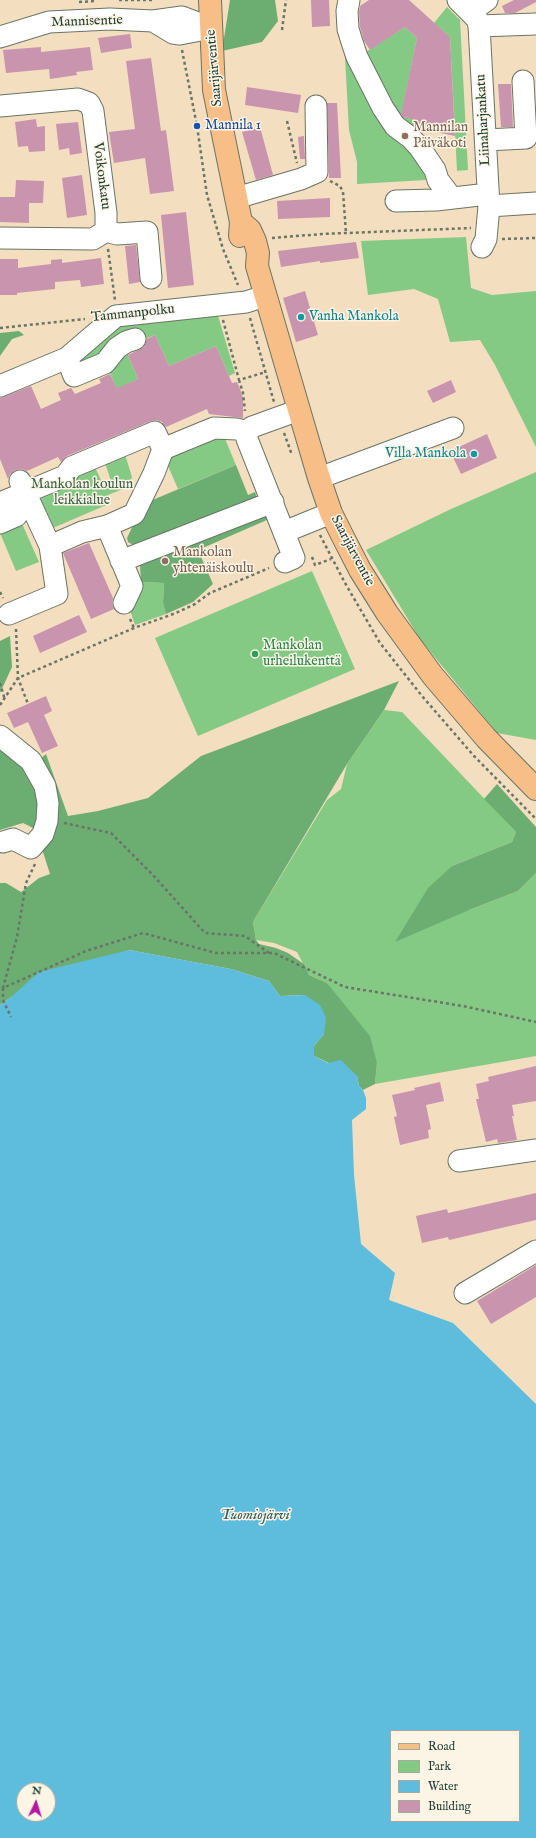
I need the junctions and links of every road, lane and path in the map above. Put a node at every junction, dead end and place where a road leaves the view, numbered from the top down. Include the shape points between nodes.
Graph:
1 (286, 0) edge
2 (349, 0) edge
3 (212, 9) edge
4 (474, 9) edge
5 (536, 24) edge
6 (282, 30) dead end
7 (0, 37) edge
8 (523, 81) dead end
9 (0, 106) edge
10 (316, 106) dead end
11 (286, 121) dead end
12 (486, 140) junction
13 (309, 175) junction
14 (451, 197) junction
15 (236, 198) junction
16 (488, 200) junction
17 (396, 202) dead end
18 (536, 203) edge
19 (106, 231) junction
20 (346, 233) junction
21 (0, 238) edge
22 (536, 238) edge
23 (484, 243) junction
24 (240, 245) junction
25 (151, 278) dead end
26 (265, 296) junction
27 (219, 304) junction
28 (116, 316) junction
29 (0, 328) edge
30 (135, 339) dead end
31 (67, 358) junction
32 (266, 372) dead end
33 (240, 380) junction
34 (0, 386) edge
35 (289, 414) junction
36 (248, 425) junction
37 (452, 428) dead end
38 (163, 449) junction
39 (319, 478) junction
40 (25, 491) junction
41 (273, 502) junction
42 (0, 503) edge
43 (332, 512) junction
44 (0, 523) edge
45 (107, 526) junction
46 (284, 532) junction
47 (50, 546) junction
48 (310, 552) dead end
49 (331, 559) dead end
50 (121, 561) junction
51 (286, 562) joint
52 (127, 611) joint
53 (13, 622) joint
54 (134, 628) junction
55 (18, 678) junction
56 (0, 683) edge
57 (5, 700) junction
58 (28, 704) dead end
59 (0, 705) edge
60 (0, 736) edge
61 (536, 789) edge
62 (47, 821) junction
63 (3, 842) dead end
64 (31, 848) junction
65 (270, 953) junction
66 (3, 988) junction
67 (11, 1017) dead end
68 (536, 1022) edge
69 (536, 1150) edge
70 (459, 1161) dead end
71 (536, 1251) edge
72 (465, 1293) dead end

1 - 6 path
2 - 14 street via 348,29 357,56 376,94 395,126 420,148
3 - 7 street, Mannisentie via 153,21 110,19 49,22
3 - 15 main road, Saarijärventie via 214,90
4 - 5 street
4 - 12 street, Liinaharjankatu
8 - 12 street via 526,138
9 - 19 street, Voikonkatu via 78,99 89,103 93,111
10 - 13 street
11 - 13 path
12 - 16 street, Liinaharjankatu
13 - 15 street
13 - 20 path via 340,186 343,192
14 - 16 street
14 - 17 street
15 - 24 main road, Saarijärventie via 241,222
16 - 18 street
16 - 23 street, Liinaharjankatu
19 - 21 street via 93,239
19 - 25 street via 118,234 147,232
19 - 28 path
20 - 23 path via 473,228
20 - 24 path via 278,237
22 - 23 path
24 - 26 main road, Saarijärventie via 247,257 257,266
26 - 27 street, Tammanpolku via 246,302
26 - 35 main road, Saarijärventie
27 - 28 street, Tammanpolku
27 - 33 path
28 - 29 path, Tammanpolku
28 - 31 street
30 - 31 street via 118,348 105,363 74,376
31 - 34 street
32 - 33 path
33 - 36 path
35 - 36 street
35 - 39 main road, Saarijärventie
36 - 38 street via 237,429 214,428
36 - 41 street via 247,438
37 - 39 street
38 - 40 street via 155,432 72,467 64,476
38 - 45 street via 134,514
39 - 43 main road, Saarijärventie
40 - 42 street
40 - 44 street via 16,516
40 - 47 street
41 - 46 street
41 - 50 street
43 - 46 street
43 - 61 main road, Saarijärventie via 360,570 387,614 433,676 486,738
45 - 47 street via 82,532
45 - 50 street
46 - 51 street via 294,558
47 - 53 street via 57,594
48 - 49 path via 315,565
50 - 52 street via 132,586
51 - 54 path via 210,593 195,604
52 - 54 path
53 - 55 path
54 - 55 path
55 - 57 path
55 - 58 path
56 - 57 path
57 - 59 path
60 - 62 street via 31,761 45,786 48,803
62 - 64 street via 43,834
62 - 65 path via 111,833 205,932 245,936
63 - 64 street via 13,839
64 - 66 path via 35,864 26,883 17,937
65 - 66 path via 216,953 143,933 86,951
65 - 68 path via 346,987 463,1006
66 - 67 path via 2,1000
69 - 70 street
71 - 72 street

